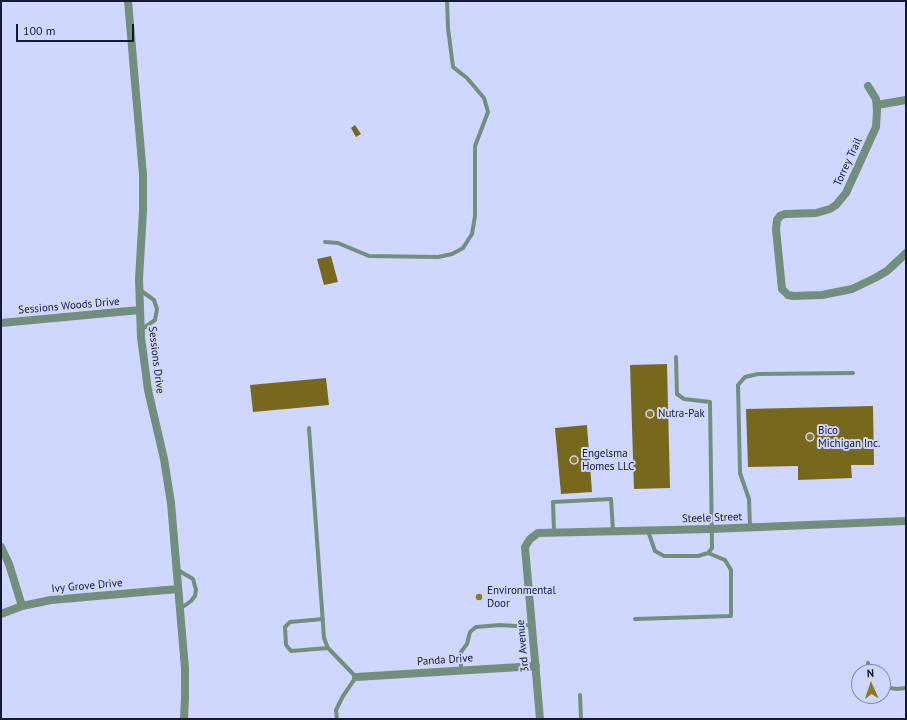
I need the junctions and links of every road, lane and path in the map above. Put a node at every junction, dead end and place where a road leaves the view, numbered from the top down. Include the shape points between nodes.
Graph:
1 (128, 1) edge
2 (447, 1) edge
3 (868, 86) dead end
4 (906, 100) edge
5 (877, 105) junction
6 (325, 242) dead end
7 (905, 257) edge
8 (139, 290) junction
9 (140, 310) junction
10 (1, 323) edge
11 (141, 330) junction
12 (676, 357) dead end
13 (853, 373) dead end
14 (309, 428) dead end
15 (906, 521) edge
16 (750, 527) junction
17 (711, 529) junction
18 (613, 531) junction
19 (648, 531) junction
20 (554, 533) junction
21 (525, 547) joint
22 (1, 548) edge
23 (708, 553) junction
24 (176, 569) junction
25 (178, 589) junction
26 (22, 606) junction
27 (180, 609) junction
28 (1, 614) edge
29 (323, 619) junction
30 (635, 619) dead end
31 (532, 625) junction
32 (328, 648) junction
33 (536, 666) junction
34 (461, 670) junction
35 (356, 677) junction
36 (891, 688) edge
37 (906, 688) edge
38 (580, 695) dead end
39 (184, 719) edge
40 (337, 719) edge
41 (540, 719) edge
42 (581, 719) edge

1 - 8 street, Sessions Drive via 143,175
2 - 6 lane via 453,67 467,78 484,98 488,112 475,146 475,216 472,234 463,248 438,257 369,256 338,243
3 - 5 street, Torrey Trail
4 - 5 street
5 - 7 street, Torrey Trail via 873,135 842,200 822,212 785,214 777,220 779,275 782,289 788,296 822,295 852,289 887,271
8 - 9 street, Sessions Drive
8 - 11 lane via 154,300 157,309 155,320
9 - 10 street, Sessions Woods Drive
9 - 11 street, Sessions Drive
11 - 24 street, Sessions Drive via 148,390 169,486
12 - 17 lane via 677,394 684,399 710,402
13 - 16 lane via 758,374 745,378 738,385 740,473 749,499
14 - 29 lane
15 - 16 street, Steele Street
16 - 17 street, Steele Street
17 - 19 street, Steele Street
17 - 23 lane via 712,548
18 - 19 street, Steele Street
18 - 20 street, Steele Street
18 - 20 lane via 611,499 553,502
19 - 23 lane via 655,551 664,556 698,556
20 - 21 street, Steele Street via 538,533
21 - 31 street, 3rd Avenue
22 - 26 street via 9,564
23 - 30 lane via 725,560 731,570 731,616
24 - 25 street, Sessions Drive
24 - 27 lane via 193,579 196,590 191,601
25 - 26 street, Ivy Grove Drive via 51,600
25 - 27 street, Sessions Drive
26 - 28 street, Ivy Grove Drive
27 - 39 street, Sessions Drive via 185,681
29 - 32 lane via 324,638
29 - 32 lane via 290,622 285,627 286,645 290,651
31 - 33 street, 3rd Avenue
31 - 34 lane via 476,627 470,632 467,644 461,652
32 - 35 lane
33 - 34 street, Panda Drive
33 - 41 street, 3rd Avenue
34 - 35 street, Panda Drive
35 - 40 lane via 342,696 336,710
36 - 37 lane
38 - 42 lane

